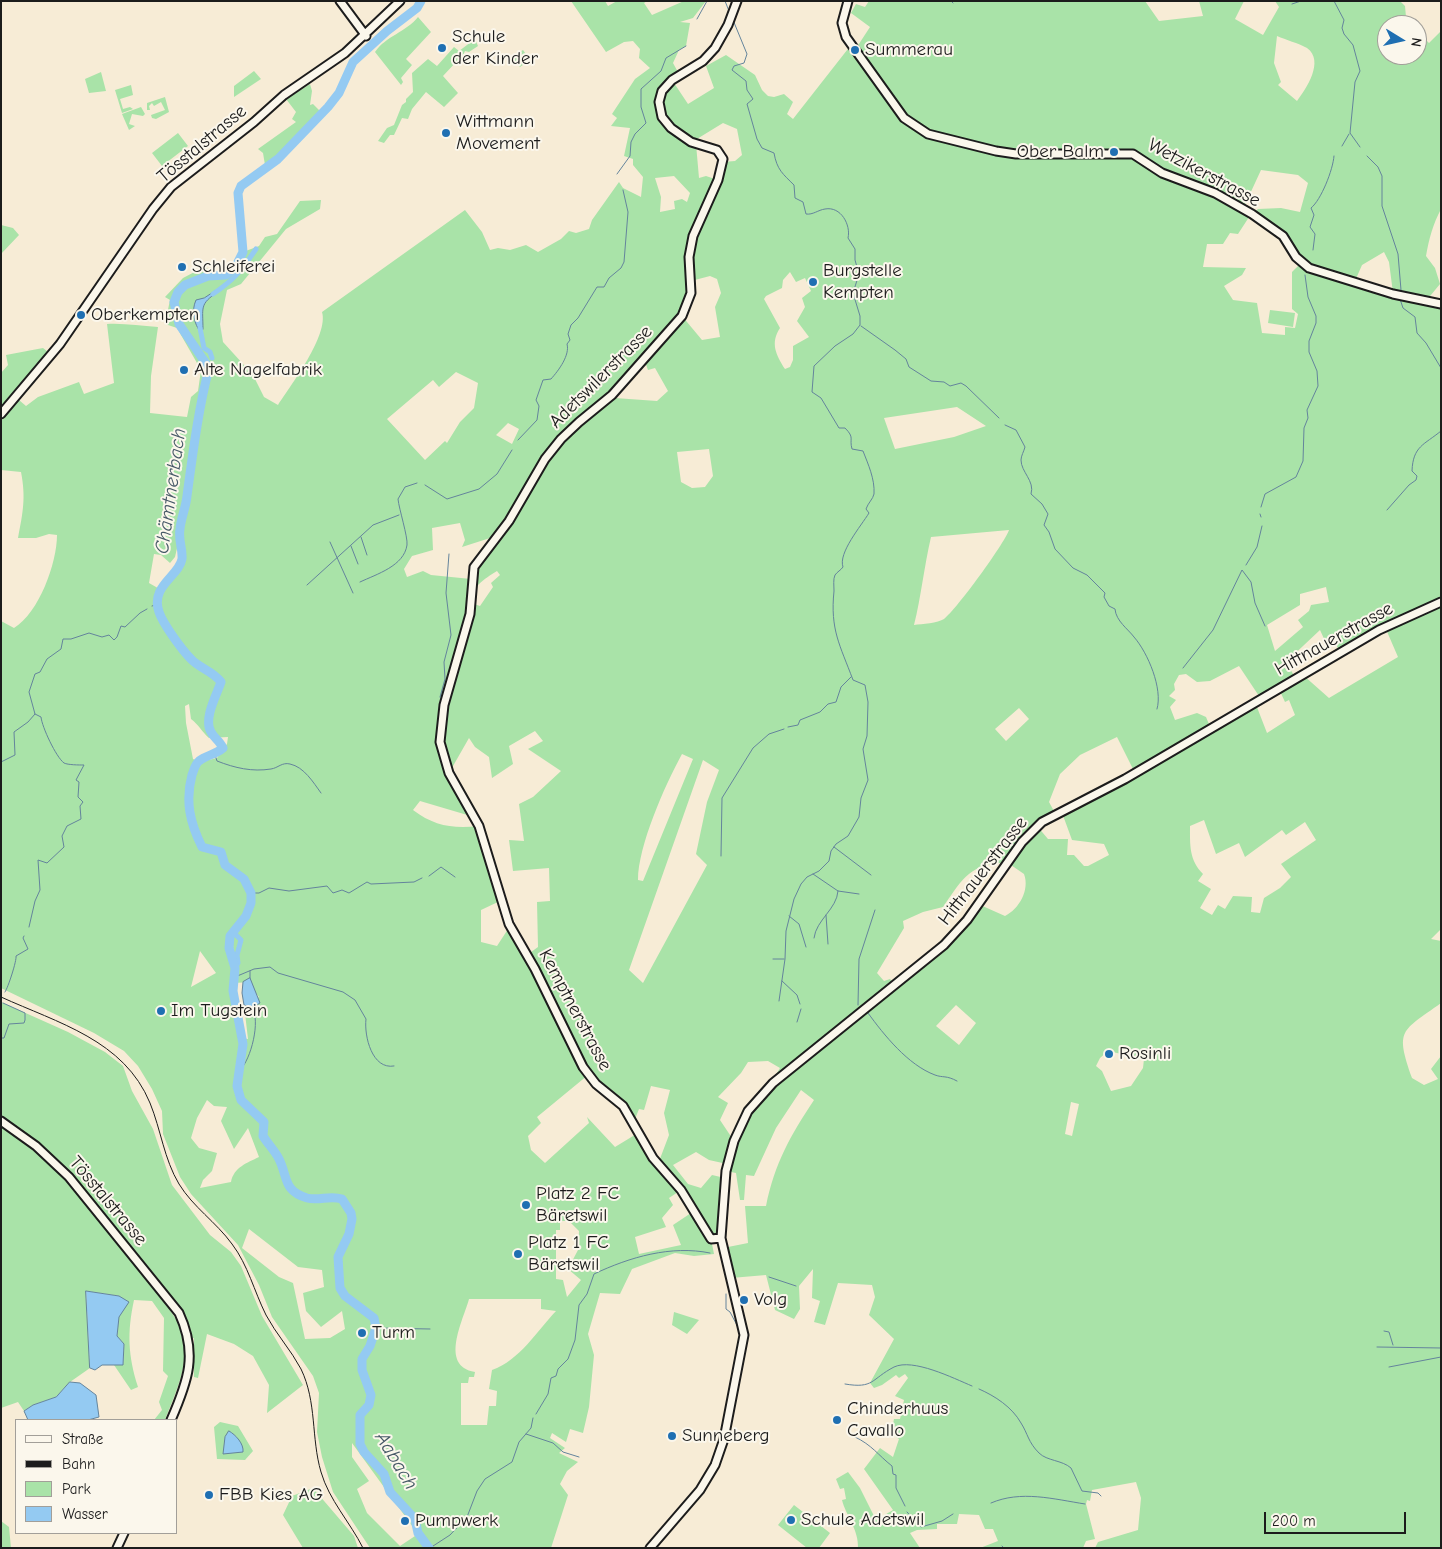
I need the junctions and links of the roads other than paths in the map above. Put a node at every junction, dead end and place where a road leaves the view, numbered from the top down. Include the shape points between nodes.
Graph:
1 (340, 1) edge
2 (400, 1) edge
3 (736, 1) edge
4 (848, 1) edge
5 (366, 36) junction
6 (1441, 304) edge
7 (1, 414) edge
8 (1441, 602) edge
9 (474, 818) joint
10 (1, 1121) edge
11 (721, 1238) junction
12 (171, 1419) edge
13 (124, 1534) edge
14 (117, 1548) edge
15 (650, 1548) edge

1 - 5 street
2 - 5 street, Tösstalstrasse
3 - 9 street, Adetswilerstrasse via 723,35 709,55 672,80 659,98 660,114 671,128 691,142 717,150 723,159 718,180 693,236 691,293 686,308 620,386 561,439 539,469 509,521 474,567 470,614 444,706 440,742 449,773
4 - 6 street, Wetzikerstrasse via 843,31 904,118 928,134 1006,153 1133,154 1156,170 1215,193 1252,214 1283,236 1296,257 1309,268 1393,294
5 - 7 street, Tösstalstrasse via 284,95 171,187 60,344
8 - 11 street, Hittnauerstrasse via 1379,630 1204,734 1112,786 1055,813 1037,826 967,920 944,945 773,1083 754,1103 729,1155
9 - 11 street, Kemptnerstrasse via 509,924 588,1075 623,1106 653,1158 681,1190 711,1239
10 - 12 street, Tösstalstrasse via 40,1150 69,1178 179,1313 188,1340 190,1364
11 - 15 street via 744,1335 727,1429 709,1476
13 - 14 street

